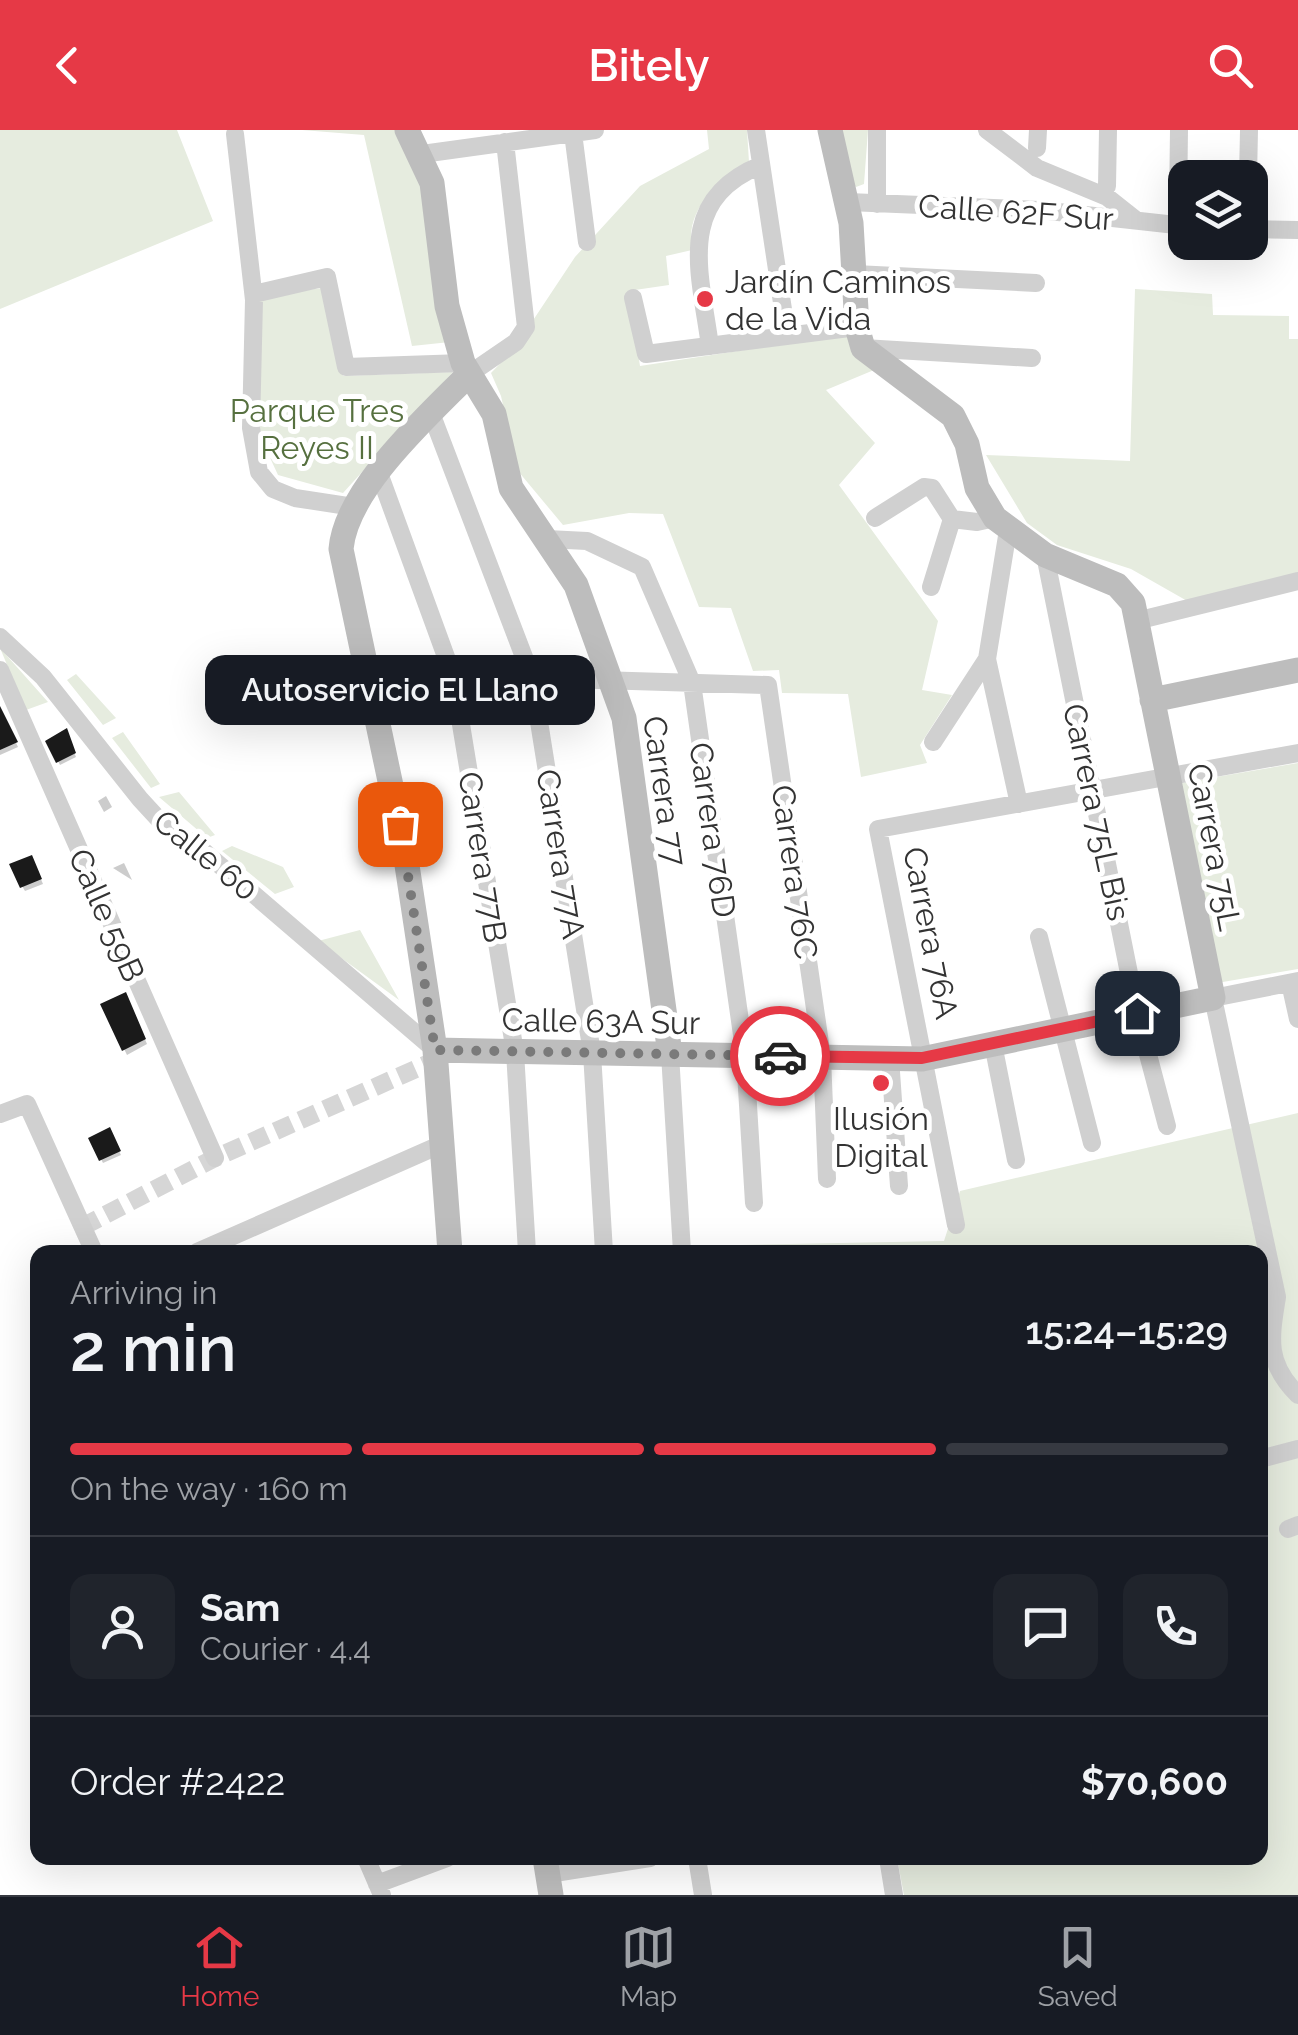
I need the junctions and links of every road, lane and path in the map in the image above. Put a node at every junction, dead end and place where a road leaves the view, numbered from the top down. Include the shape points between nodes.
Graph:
1 (408, 130) edge
2 (595, 130) edge
3 (756, 130) edge
4 (830, 130) edge
5 (877, 130) edge
6 (986, 130) edge
7 (1108, 130) edge
8 (1179, 130) edge
9 (1249, 130) edge
10 (572, 133) junction
11 (235, 134) dead end
12 (533, 134) edge
13 (464, 139) edge
14 (505, 142) junction
15 (422, 154) junction
16 (1179, 160) edge
17 (1248, 160) edge
18 (762, 165) junction
19 (1107, 186) dead end
20 (848, 202) junction
21 (877, 204) junction
22 (1136, 220) junction
23 (1168, 224) edge
24 (1268, 229) edge
25 (1298, 230) edge
26 (587, 242) dead end
27 (855, 274) junction
28 (1036, 283) dead end
29 (254, 294) junction
30 (633, 298) dead end
31 (786, 336) junction
32 (860, 338) junction
33 (710, 346) junction
34 (1032, 358) dead end
35 (466, 369) junction
36 (431, 413) junction
37 (380, 473) junction
38 (354, 507) junction
39 (876, 518) dead end
40 (952, 518) junction
41 (1002, 524) junction
42 (548, 539) junction
43 (1045, 556) junction
44 (1298, 581) edge
45 (931, 587) dead end
46 (1133, 608) junction
47 (0, 637) edge
48 (987, 659) junction
49 (0, 670) edge
50 (1298, 670) edge
51 (370, 673) junction
52 (452, 676) junction
53 (532, 678) junction
54 (613, 680) junction
55 (692, 683) junction
56 (1152, 700) junction
57 (932, 742) dead end
58 (1298, 753) edge
59 (1168, 776) junction
60 (1094, 790) junction
61 (1019, 804) junction
62 (1039, 937) dead end
63 (1294, 982) edge
64 (1213, 998) junction
65 (1137, 1013) junction
66 (1298, 1018) edge
67 (1063, 1029) junction
68 (993, 1044) junction
69 (435, 1050) junction
70 (515, 1052) junction
71 (592, 1053) junction
72 (670, 1054) junction
73 (746, 1056) junction
74 (822, 1057) junction
75 (890, 1058) junction
76 (922, 1058) junction
77 (0, 1114) edge
78 (1167, 1126) dead end
79 (1092, 1143) dead end
80 (442, 1144) junction
81 (216, 1158) dead end
82 (1016, 1160) dead end
83 (827, 1178) dead end
84 (899, 1186) dead end
85 (754, 1203) dead end
86 (956, 1225) dead end
87 (91, 1245) edge
88 (212, 1245) edge
89 (449, 1245) edge
90 (527, 1245) edge
91 (604, 1245) edge
92 (682, 1245) edge
93 (1266, 1245) edge
94 (1268, 1256) edge
95 (1298, 1395) edge
96 (1298, 1449) edge
97 (1268, 1457) edge
98 (369, 1865) edge
99 (432, 1865) edge
100 (610, 1865) edge
101 (697, 1865) edge
102 (889, 1865) edge
103 (548, 1876) edge
104 (380, 1890) edge
105 (894, 1894) edge
106 (703, 1895) edge
107 (886, 1895) edge

1 - 15 street, Carrera 77
2 - 10 street
3 - 18 street
4 - 20 street
5 - 21 street
6 - 22 street via 1037,168 1107,198
7 - 19 street
8 - 16 street
9 - 17 street
10 - 12 street
10 - 26 street
11 - 29 street
12 - 14 street
13 - 14 street
13 - 15 street
14 - 35 street via 526,327 516,342
15 - 35 street, Carrera 77 via 436,208 447,306
18 - 31 street
18 - 33 street via 731,180 702,218 698,254
20 - 21 street, Calle 62F Sur
20 - 27 street
21 - 22 street, Calle 62F Sur
22 - 23 street, Calle 62F Sur
24 - 25 street
27 - 28 street
27 - 32 street
29 - 35 street via 327,277 346,368
29 - 38 street via 253,452 259,472 273,489 295,498
30 - 33 street via 646,354
31 - 32 street
31 - 33 street
32 - 34 street
32 - 41 street via 953,416 977,488
35 - 36 street
35 - 42 street, Carrera 77 via 494,414 511,488
36 - 37 street
36 - 53 street, Carrera 77A
37 - 38 street
37 - 52 street, Carrera 77B
38 - 51 street via 341,549
39 - 40 street via 918,489 932,488
40 - 41 street
40 - 45 street
41 - 43 street
41 - 48 street
42 - 54 street, Carrera 77 via 576,585
42 - 55 street, Carrera 76D via 587,542 642,567
43 - 46 street via 1117,585
43 - 60 street, Carrera 75L Bis
44 - 46 street
46 - 56 street, Carrera 75L
47 - 69 street, Calle 60 via 43,677 164,824
48 - 57 street
48 - 61 street
49 - 81 street, Calle 59B
50 - 56 street
51 - 52 street
51 - 69 street
52 - 53 street
52 - 70 street, Carrera 77B
53 - 54 street
53 - 71 street, Carrera 77A
54 - 55 street
54 - 72 street, Carrera 77 via 627,738
55 - 73 street, Carrera 76D
55 - 74 street, Carrera 76C via 768,685
56 - 59 street, Carrera 75L
58 - 59 street
59 - 60 street
59 - 64 street, Carrera 75L
60 - 61 street
60 - 65 street, Carrera 75L Bis
61 - 76 street, Carrera 76A via 878,830
62 - 67 street
63 - 64 street, Calle 63A Sur
63 - 66 street
64 - 65 street, Calle 63A Sur
64 - 93 street, Carrera 75L
65 - 67 street, Calle 63A Sur
65 - 78 street, Carrera 75L Bis
67 - 68 street, Calle 63A Sur
67 - 79 street
68 - 76 street, Calle 63A Sur
68 - 82 street
69 - 70 street, Calle 63A Sur
69 - 80 street
70 - 71 street, Calle 63A Sur
70 - 90 street, Carrera 77B
71 - 72 street, Calle 63A Sur
71 - 91 street, Carrera 77A
72 - 73 street, Calle 63A Sur
72 - 92 street, Carrera 77
73 - 74 street, Calle 63A Sur
73 - 85 street, Carrera 76D
74 - 75 street, Calle 63A Sur
74 - 83 street, Carrera 76C
75 - 76 street, Calle 63A Sur
75 - 84 street
76 - 86 street, Carrera 76A
77 - 87 street via 27,1104
80 - 88 street
80 - 89 street
94 - 95 street, Carrera 75L via 1277,1297 1275,1368
96 - 97 street
98 - 104 street
99 - 104 street
100 - 103 street
101 - 106 street
102 - 105 street
105 - 107 street

